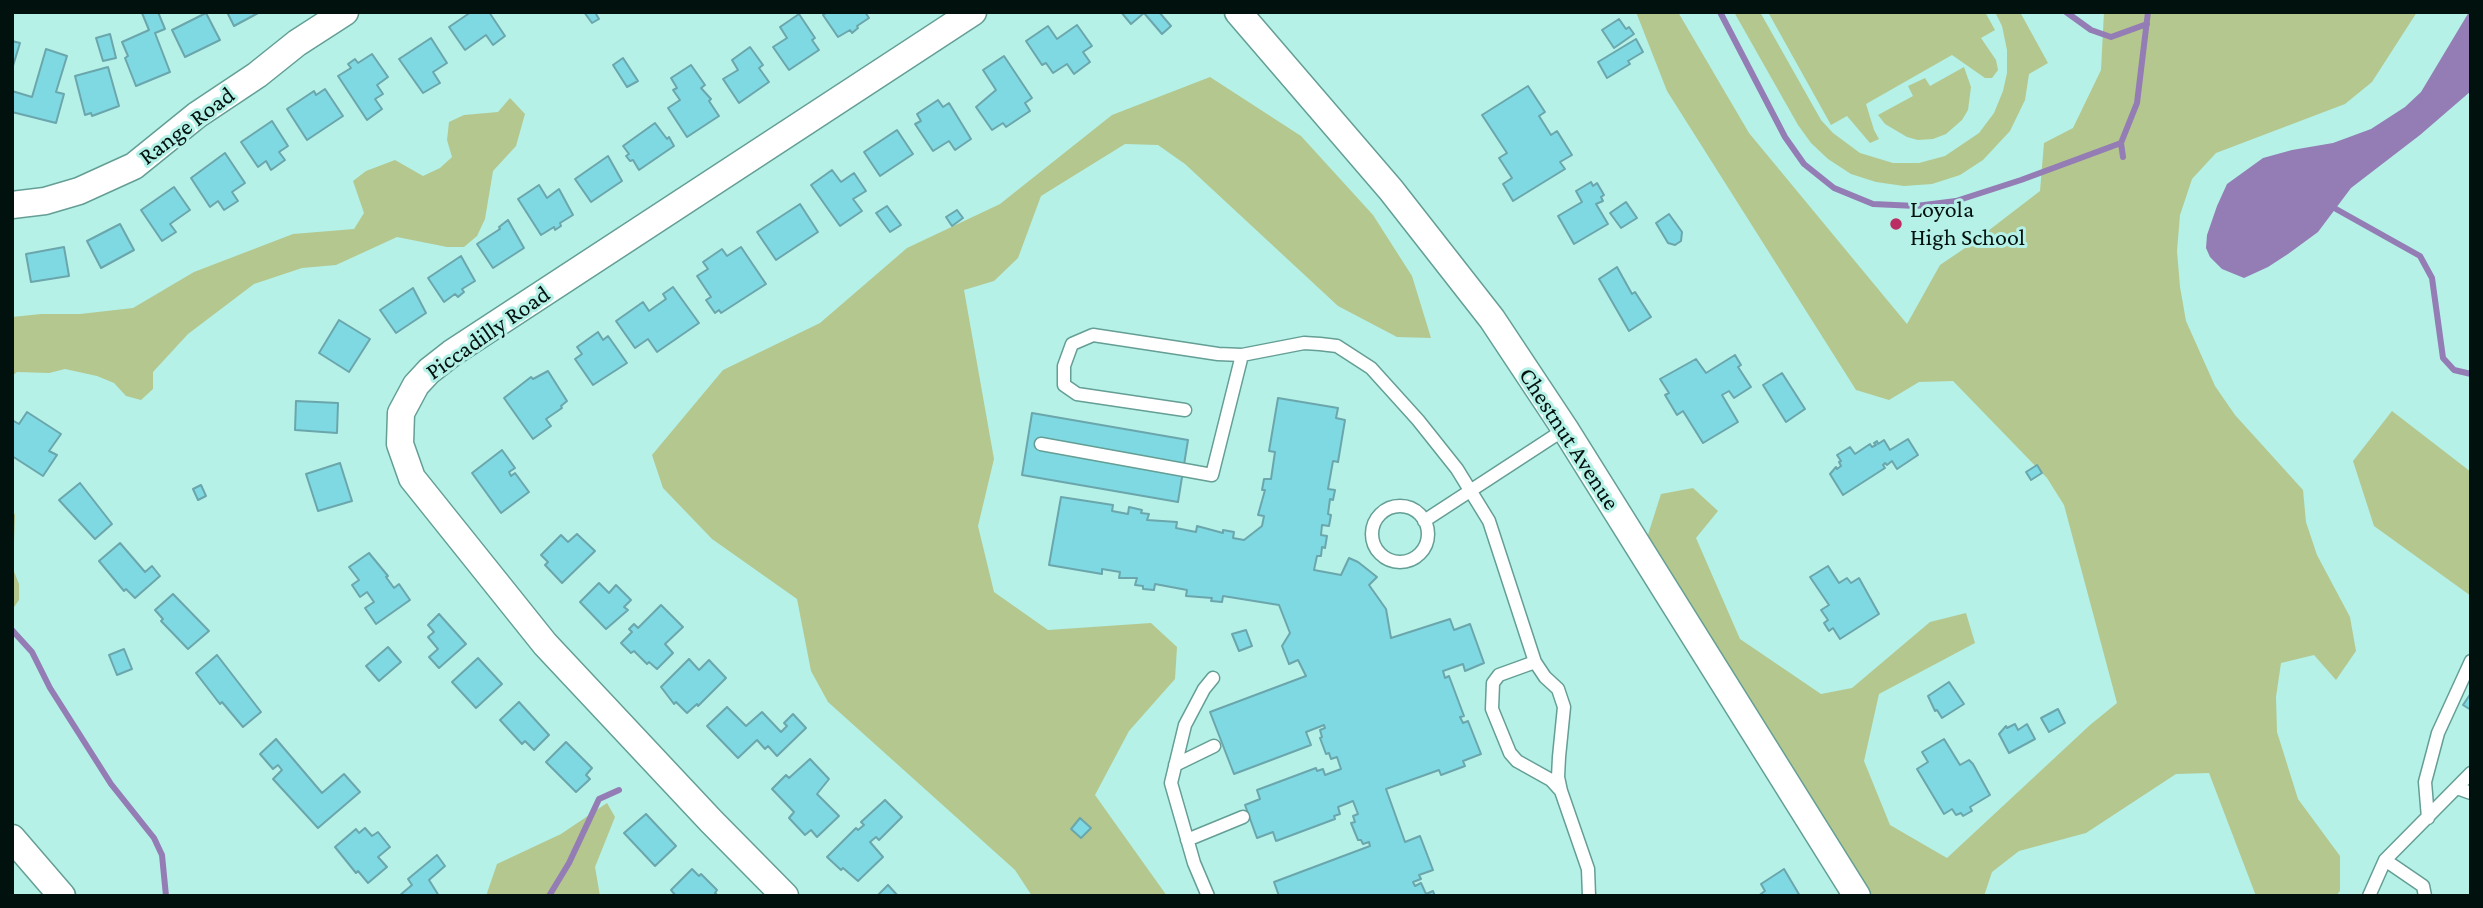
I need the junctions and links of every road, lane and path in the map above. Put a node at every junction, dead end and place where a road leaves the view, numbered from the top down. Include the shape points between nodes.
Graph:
1 (345, 12) edge
2 (973, 12) edge
3 (1238, 12) edge
4 (12, 205) edge
5 (1242, 355) junction
6 (1185, 410) dead end
7 (1565, 429) junction
8 (1041, 444) dead end
9 (1470, 491) junction
10 (1424, 521) junction
11 (2471, 661) edge
12 (1535, 662) junction
13 (1213, 678) dead end
14 (1214, 746) dead end
15 (1175, 765) junction
16 (2471, 773) edge
17 (2457, 788) junction
18 (1561, 791) junction
19 (2471, 793) edge
20 (1243, 817) dead end
21 (2428, 818) junction
22 (12, 838) edge
23 (1188, 840) junction
24 (2385, 860) junction
25 (62, 896) edge
26 (785, 896) edge
27 (1208, 896) edge
28 (1588, 896) edge
29 (1857, 896) edge
30 (2369, 896) edge
31 (2425, 896) edge

1 - 4 street, Range Road via 197,116 135,166 79,191
2 - 26 street, Piccadilly Road via 452,353 416,385 401,413 400,444 412,478 545,644
3 - 7 street, Chestnut Avenue via 1391,190 1492,319
5 - 6 lane via 1093,335 1072,344 1064,366 1064,385 1077,394
5 - 8 lane via 1212,474
5 - 9 lane via 1304,343 1337,346 1354,355 1418,420
7 - 9 lane
7 - 29 street, Chestnut Avenue
9 - 10 lane
9 - 12 lane via 1489,521
10 - 10 lane via 1419,513 1401,506 1384,511 1373,527 1374,545 1385,558 1412,559 1425,547
11 - 21 lane via 2431,757 2425,782
12 - 18 lane via 1558,690 1564,707
12 - 18 lane via 1499,675 1493,683 1492,709 1510,753
13 - 15 lane via 1185,725
14 - 15 lane
15 - 23 lane via 1171,783
16 - 17 lane
17 - 19 lane
17 - 21 lane
18 - 28 lane via 1588,869
20 - 23 lane
21 - 24 lane
22 - 25 street
23 - 27 lane
24 - 30 lane
24 - 31 lane via 2423,886

